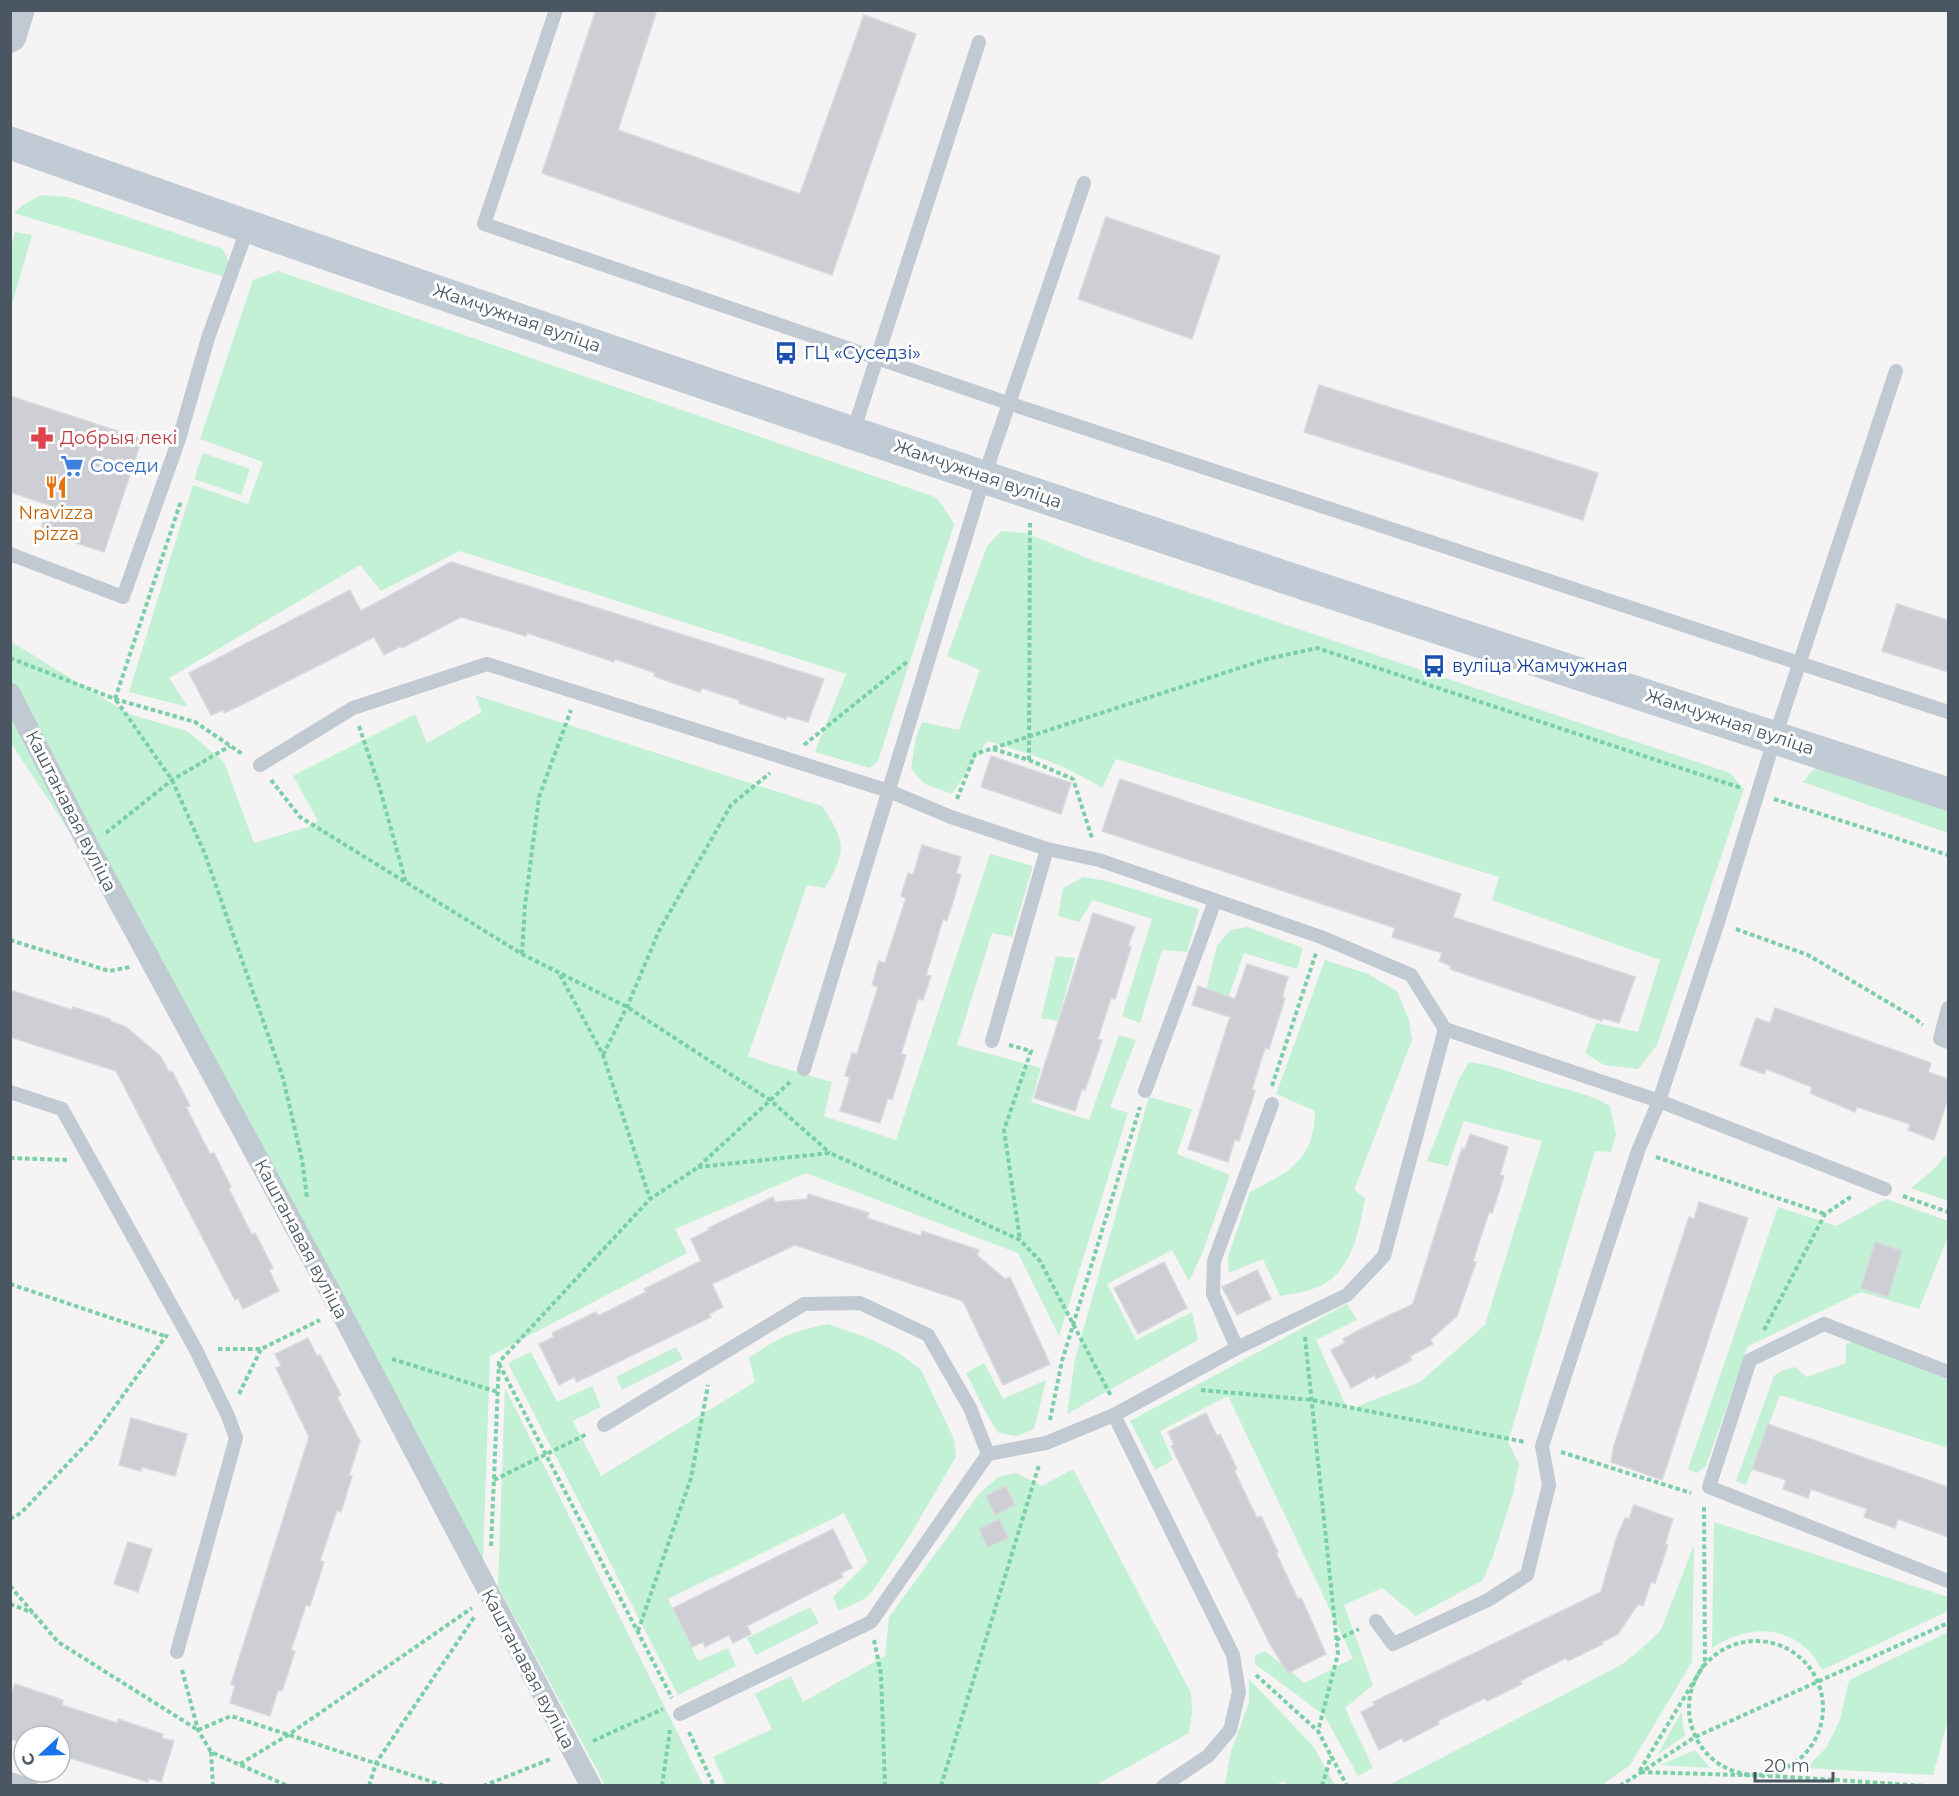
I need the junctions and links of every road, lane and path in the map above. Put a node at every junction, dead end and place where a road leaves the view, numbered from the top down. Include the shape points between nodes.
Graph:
1 (18, 10) edge
2 (556, 10) edge
3 (10, 36) edge
4 (979, 42) dead end
5 (10, 143) edge
6 (1084, 183) dead end
7 (248, 227) junction
8 (877, 358) junction
9 (1896, 371) dead end
10 (1008, 403) junction
11 (853, 432) junction
12 (984, 477) junction
13 (184, 491) dead end
14 (1030, 492) junction
15 (10, 554) edge
16 (935, 639) junction
17 (10, 658) edge
18 (1800, 663) junction
19 (10, 693) edge
20 (578, 693) junction
21 (116, 699) junction
22 (352, 708) junction
23 (1948, 712) edge
24 (1029, 736) junction
25 (1775, 737) junction
26 (230, 746) junction
27 (992, 748) junction
28 (787, 759) junction
29 (1029, 760) junction
30 (260, 765) junction
31 (172, 780) junction
32 (889, 791) junction
33 (1758, 793) junction
34 (1948, 794) edge
35 (951, 817) junction
36 (89, 847) junction
37 (1047, 849) junction
38 (1948, 855) edge
39 (1099, 860) junction
40 (407, 883) junction
41 (1215, 901) junction
42 (1718, 922) junction
43 (1321, 937) junction
44 (10, 940) edge
45 (522, 954) junction
46 (151, 962) junction
47 (560, 974) junction
48 (627, 1007) junction
49 (1948, 1008) edge
50 (1444, 1029) junction
51 (1944, 1040) edge
52 (992, 1041) joint
53 (603, 1055) junction
54 (804, 1069) joint
55 (1145, 1091) dead end
56 (10, 1092) edge
57 (770, 1100) junction
58 (1659, 1101) junction
59 (1272, 1104) joint
60 (1638, 1151) junction
61 (830, 1153) junction
62 (10, 1158) edge
63 (92, 1162) junction
64 (697, 1168) junction
65 (1885, 1190) joint
66 (650, 1199) junction
67 (308, 1205) dead end
68 (1948, 1212) edge
69 (1825, 1214) dead end
70 (1020, 1240) junction
71 (10, 1284) edge
72 (340, 1310) junction
73 (1303, 1316) junction
74 (166, 1336) junction
75 (176, 1341) dead end
76 (360, 1348) junction
77 (1237, 1348) junction
78 (261, 1349) junction
79 (196, 1350) junction
80 (713, 1359) junction
81 (498, 1362) junction
82 (1948, 1372) edge
83 (1166, 1387) junction
84 (498, 1392) junction
85 (1312, 1400) junction
86 (1114, 1415) junction
87 (228, 1416) junction
88 (604, 1425) joint
89 (1542, 1446) junction
90 (545, 1453) junction
91 (988, 1454) junction
92 (494, 1481) junction
93 (1693, 1493) dead end
94 (1704, 1497) dead end
95 (10, 1519) edge
96 (491, 1550) dead end
97 (1948, 1581) edge
98 (10, 1586) edge
99 (489, 1595) junction
100 (10, 1604) edge
101 (34, 1614) junction
102 (1376, 1621) dead end
103 (871, 1622) junction
104 (1948, 1623) edge
105 (638, 1631) junction
106 (177, 1652) joint
107 (1233, 1655) junction
108 (1697, 1675) junction
109 (1817, 1681) junction
110 (677, 1708) junction
111 (198, 1730) junction
112 (1318, 1731) junction
113 (288, 1735) junction
114 (1695, 1737) junction
115 (211, 1752) junction
116 (1331, 1755) junction
117 (376, 1763) junction
118 (240, 1764) junction
119 (1639, 1772) junction
120 (1759, 1776) junction
121 (10, 1779) edge
122 (31, 1785) edge
123 (213, 1785) edge
124 (288, 1785) edge
125 (369, 1785) edge
126 (445, 1785) edge
127 (591, 1785) edge
128 (662, 1785) edge
129 (714, 1785) edge
130 (885, 1785) edge
131 (1163, 1785) edge
132 (1322, 1785) edge
133 (1347, 1785) edge
134 (1620, 1785) edge
135 (1926, 1785) edge

1 - 3 street
2 - 8 lane via 484,224
4 - 8 lane
5 - 7 main road, Жамчужная вуліца
6 - 10 lane
7 - 11 main road, Жамчужная вуліца
7 - 15 lane via 123,597
8 - 10 lane
8 - 11 lane
9 - 18 lane
10 - 12 lane
10 - 18 lane
11 - 12 main road, Жамчужная вуліца
12 - 14 main road, Жамчужная вуліца
12 - 16 lane
13 - 21 path
14 - 24 path
14 - 25 main road, Жамчужная вуліца
16 - 28 path
16 - 32 lane
17 - 21 path
18 - 23 lane
18 - 25 lane
19 - 36 street, Каштанавая вуліца
20 - 22 lane via 487,664
20 - 28 lane
20 - 45 path via 539,797
21 - 26 path via 195,722
21 - 31 path
22 - 30 lane
22 - 40 path
24 - 27 path
24 - 29 path
24 - 33 path via 1267,658 1317,648
25 - 33 lane
25 - 34 main road, Жамчужная вуліца
26 - 30 path
26 - 31 path
27 - 29 path
27 - 35 path via 975,754
28 - 32 lane
28 - 48 path via 731,805 659,931
29 - 39 path via 1073,779
30 - 40 path via 300,817
31 - 36 path
31 - 67 path via 204,854 283,1078
32 - 35 lane
32 - 54 lane
33 - 38 path
33 - 42 lane
35 - 37 lane
36 - 46 street, Каштанавая вуліца
37 - 39 lane
37 - 52 lane
39 - 41 lane
40 - 45 path
41 - 43 lane
41 - 55 lane
42 - 51 path via 1808,955 1913,1017
42 - 58 lane
43 - 50 lane via 1411,975
43 - 59 path via 1270,1093
44 - 46 path via 109,971
45 - 47 path
46 - 72 street, Каштанавая вуліца
47 - 48 path
47 - 53 path
48 - 53 path
48 - 57 path
49 - 51 lane
50 - 58 lane
50 - 73 lane via 1384,1256 1347,1295
52 - 70 path via 1031,1051 1004,1130
53 - 66 path
54 - 57 path
56 - 63 lane via 62,1109
57 - 61 path
57 - 64 path
58 - 60 lane
58 - 65 lane
59 - 77 lane via 1214,1261 1213,1294
60 - 69 path
60 - 89 lane
61 - 64 path
61 - 70 path
62 - 63 path
63 - 79 lane
64 - 66 path
65 - 68 path
66 - 81 path
70 - 86 path via 1040,1261 1074,1323 1112,1397
71 - 74 path
72 - 76 street, Каштанавая вуліца
72 - 78 path
73 - 77 lane
73 - 85 path
74 - 75 path
74 - 95 path via 92,1438 21,1513
76 - 84 path
76 - 99 street, Каштанавая вуліца
77 - 83 lane
78 - 79 path
78 - 87 path
79 - 87 lane
80 - 88 lane
80 - 91 lane via 804,1304 860,1303 928,1335 970,1408
80 - 105 path via 691,1478
81 - 84 path
81 - 90 path
82 - 97 lane via 1824,1324 1750,1360 1709,1487
83 - 85 path
83 - 86 lane
84 - 92 path
85 - 89 path
85 - 112 path via 1338,1654
86 - 91 lane via 1046,1443
86 - 107 lane
87 - 106 lane via 236,1438
88 - 90 path
89 - 93 path
89 - 102 lane via 1549,1485 1527,1575 1488,1600 1393,1644
90 - 92 path
90 - 105 path
91 - 103 lane
92 - 96 path
94 - 108 path via 1705,1663
98 - 101 path
99 - 113 path
99 - 117 path
99 - 127 street, Каштанавая вуліца
100 - 101 path
101 - 111 path via 58,1642
103 - 110 lane
103 - 130 path via 881,1674
104 - 109 path
105 - 110 path
106 - 111 path
107 - 112 path
107 - 131 lane via 1239,1692 1230,1730 1208,1756
108 - 109 path via 1720,1650 1739,1642 1759,1640 1797,1654
108 - 114 path via 1690,1690 1688,1713
108 - 119 path
109 - 114 path
109 - 120 path via 1823,1708 1820,1728 1811,1746 1797,1761
110 - 128 path
110 - 129 path
111 - 113 path via 231,1716
111 - 115 path
112 - 116 path
113 - 117 path
113 - 118 path
114 - 119 path
114 - 120 path via 1710,1758 1724,1768
115 - 118 path
115 - 123 path
116 - 132 path
116 - 133 path
117 - 125 path
117 - 126 path
118 - 124 path
119 - 120 path
119 - 134 path
120 - 135 path
121 - 122 lane

